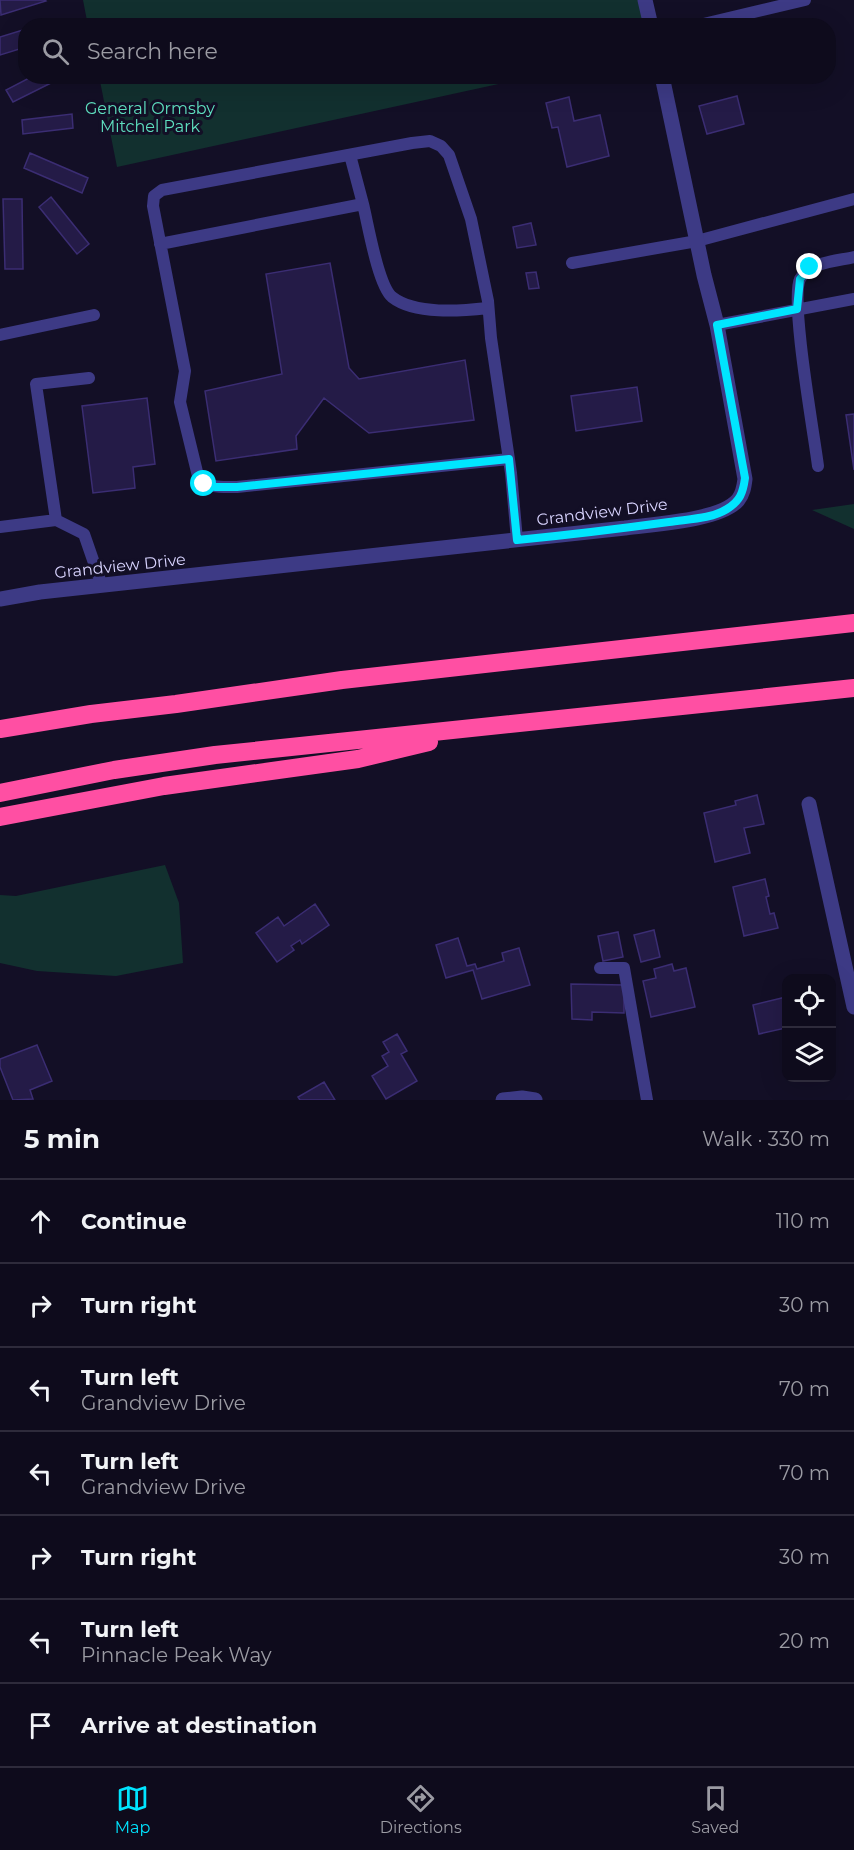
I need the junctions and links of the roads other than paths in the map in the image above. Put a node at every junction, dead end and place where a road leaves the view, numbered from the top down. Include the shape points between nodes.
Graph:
1 (645, 0) edge
2 (805, 0) edge
3 (649, 18) edge
4 (729, 18) edge
5 (664, 84) edge
6 (350, 154) junction
7 (854, 199) edge
8 (363, 204) junction
9 (697, 241) junction
10 (160, 244) junction
11 (854, 258) edge
12 (572, 263) dead end
13 (854, 299) edge
14 (488, 309) junction
15 (797, 309) junction
16 (94, 315) dead end
17 (717, 325) junction
18 (0, 335) edge
19 (89, 378) dead end
20 (509, 459) junction
21 (819, 466) dead end
22 (56, 520) junction
23 (0, 527) edge
24 (517, 540) junction
25 (102, 585) junction
26 (0, 599) edge
27 (854, 623) edge
28 (854, 688) edge
29 (508, 724) junction
30 (0, 729) edge
31 (0, 793) edge
32 (809, 804) dead end
33 (0, 817) edge
34 (600, 968) dead end
35 (854, 1006) edge
36 (503, 1100) edge
37 (534, 1100) edge
38 (647, 1100) edge

1 - 3 street
2 - 4 lane
5 - 9 street, Grandview Drive
6 - 8 lane
6 - 10 lane via 162,190 154,196 153,206
6 - 14 lane via 412,142 430,141 441,146 449,155 471,219
7 - 9 lane
8 - 10 lane
8 - 14 lane via 381,278 392,296 415,307
9 - 12 lane
9 - 17 street, Grandview Drive
10 - 20 lane via 184,371 180,402 198,476 204,484 237,487
11 - 15 lane via 810,267 800,279
13 - 15 lane
14 - 20 lane
15 - 17 lane
15 - 21 lane
16 - 18 lane
17 - 24 street, Grandview Drive via 745,478 743,493 736,502 706,516
19 - 22 lane via 36,384
20 - 24 lane
22 - 23 lane
22 - 25 lane via 84,534
24 - 25 street, Grandview Drive
25 - 26 street, Grandview Drive
27 - 30 highway via 342,680
28 - 29 highway
29 - 31 highway via 215,755
29 - 33 highway via 358,759 164,786
32 - 35 street
34 - 38 lane via 624,968
36 - 37 street

